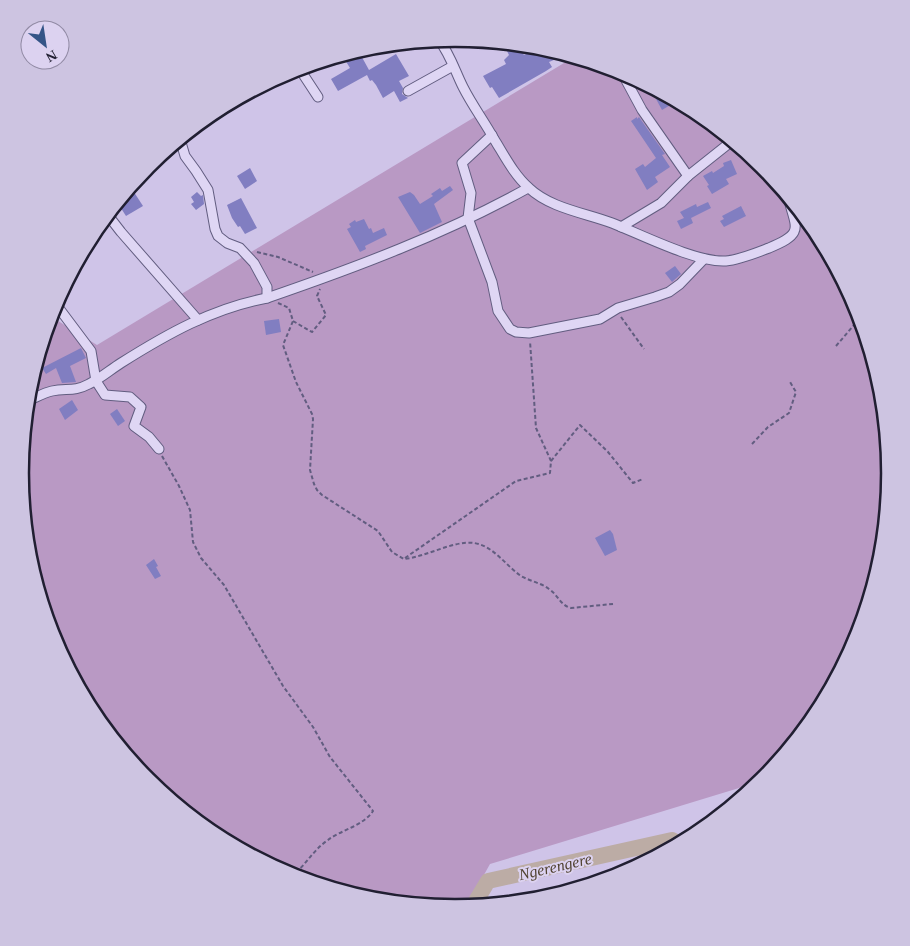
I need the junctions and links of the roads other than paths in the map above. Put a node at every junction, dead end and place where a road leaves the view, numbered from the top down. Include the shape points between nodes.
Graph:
1 (444, 47) edge
2 (454, 66) junction
3 (304, 74) edge
4 (628, 83) edge
5 (408, 91) dead end
6 (318, 98) dead end
7 (492, 135) junction
8 (727, 145) edge
9 (182, 146) edge
10 (688, 176) junction
11 (528, 188) junction
12 (793, 214) edge
13 (468, 218) junction
14 (112, 221) edge
15 (621, 227) junction
16 (704, 259) junction
17 (267, 298) junction
18 (61, 311) edge
19 (198, 320) junction
20 (96, 381) junction
21 (36, 398) edge
22 (159, 449) road end

1 - 2 street
2 - 5 street
2 - 7 street via 462,86
3 - 6 street
4 - 10 street via 642,110
7 - 11 street
7 - 13 street via 462,163 471,192
8 - 10 street
9 - 17 street via 208,190 214,230 227,243 240,248 254,263 267,286
10 - 15 street via 661,203
11 - 13 street
11 - 15 street via 541,198
12 - 16 street via 796,226 786,241 726,261
13 - 16 street via 492,282 498,311 510,329 516,332 529,333 600,318 618,308 669,292
13 - 17 street via 394,252
14 - 19 street
15 - 16 street
17 - 19 street
18 - 20 street via 91,351
19 - 20 street via 169,334
20 - 21 street via 76,390 52,391
20 - 22 street via 105,395 130,397 141,407 134,426

